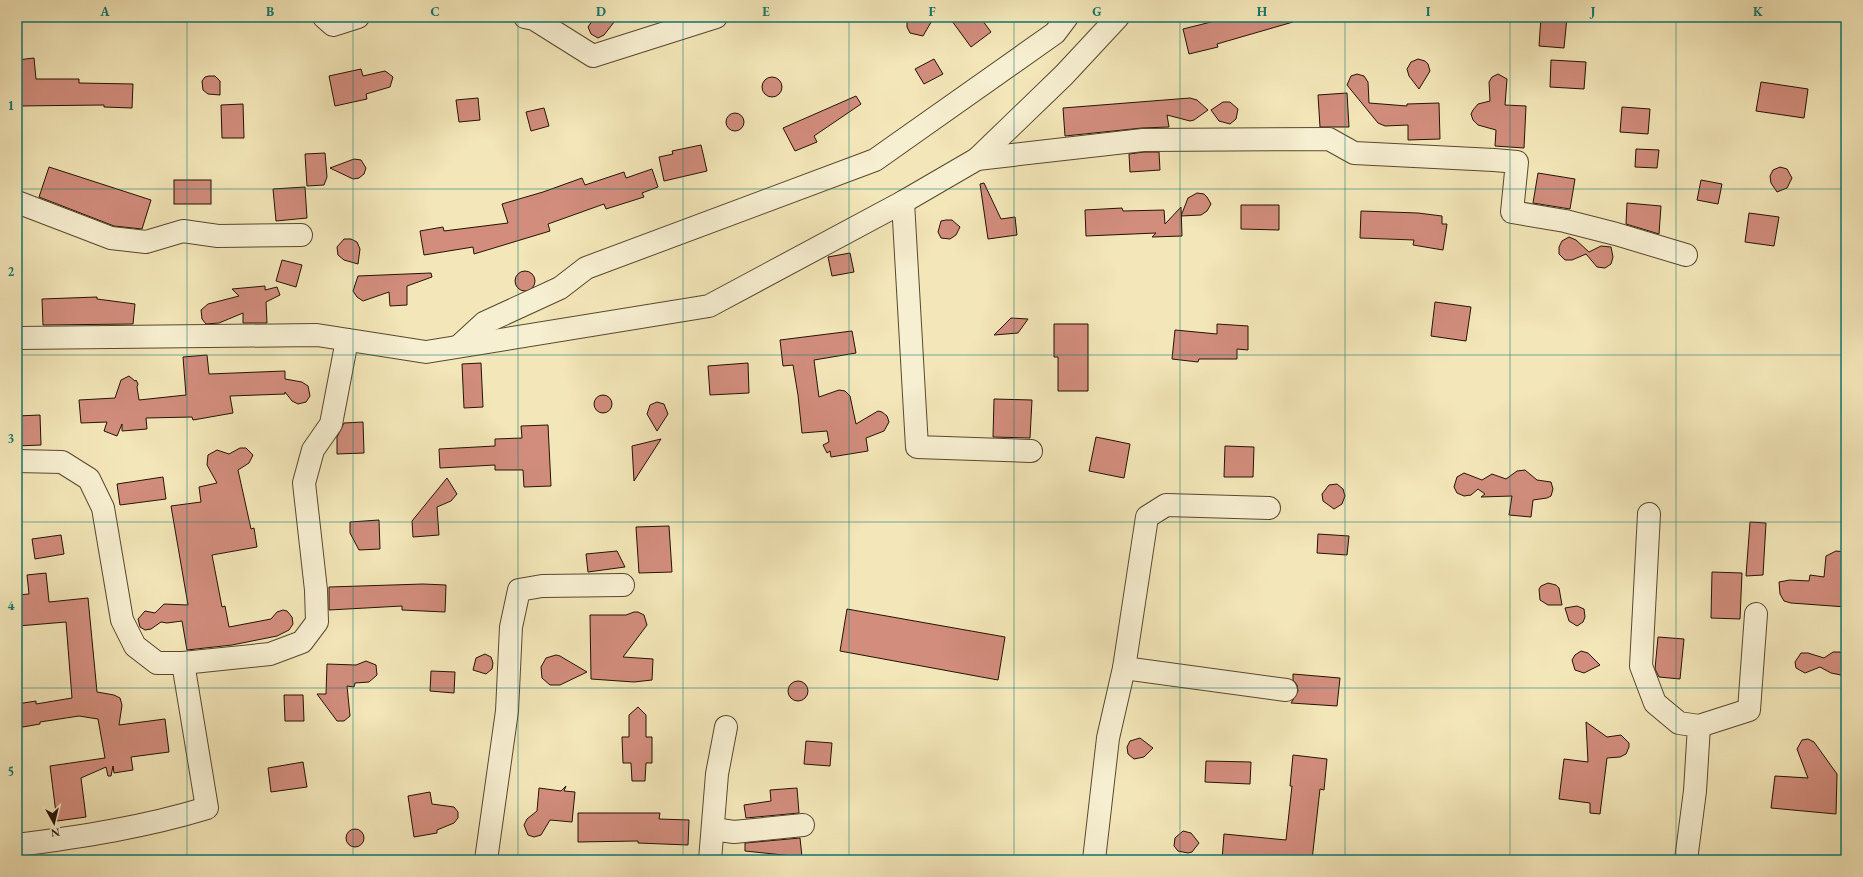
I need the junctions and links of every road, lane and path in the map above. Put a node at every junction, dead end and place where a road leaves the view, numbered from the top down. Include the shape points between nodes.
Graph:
1 (324, 17) edge
2 (358, 17) edge
3 (525, 17) edge
4 (716, 17) edge
5 (1067, 17) edge
6 (1118, 17) edge
7 (977, 159) junction
8 (17, 202) edge
9 (903, 202) junction
10 (301, 235) dead end
11 (1686, 255) dead end
12 (17, 338) edge
13 (347, 340) junction
14 (459, 346) junction
15 (1031, 451) dead end
16 (17, 461) edge
17 (1269, 508) dead end
18 (1649, 514) dead end
19 (624, 585) dead end
20 (1756, 614) dead end
21 (183, 663) junction
22 (1124, 668) junction
23 (1286, 690) dead end
24 (1699, 726) junction
25 (726, 727) dead end
26 (803, 825) dead end
27 (713, 829) junction
28 (17, 845) edge
29 (486, 860) edge
30 (710, 860) edge
31 (1094, 860) edge
32 (1686, 860) edge

1 - 2 street via 333,25
3 - 4 street via 534,19 593,56
5 - 14 street via 1055,33 875,160 586,268 560,288 484,323
6 - 7 street via 1064,75
7 - 9 street
7 - 11 street via 1143,140 1329,140 1354,153 1517,162 1512,212 1565,221
8 - 10 street via 111,238 146,242 183,231 218,236
9 - 14 street via 709,306
9 - 15 street via 917,447
12 - 13 street via 317,335
13 - 14 street via 426,352
13 - 21 street via 331,424 313,450 304,483 317,622 302,642 270,654
16 - 21 street via 62,462 89,480 103,508 122,620 135,646 157,663
17 - 22 street via 1166,505 1147,517
18 - 24 street via 1641,666 1656,703 1679,723
19 - 29 street via 542,586 519,590 511,627 508,711
20 - 24 street via 1749,710
21 - 28 street via 207,808 84,837
22 - 23 street
22 - 31 street via 1108,738
24 - 32 street via 1695,791
25 - 27 street via 717,774
26 - 27 street via 734,832
27 - 30 street

